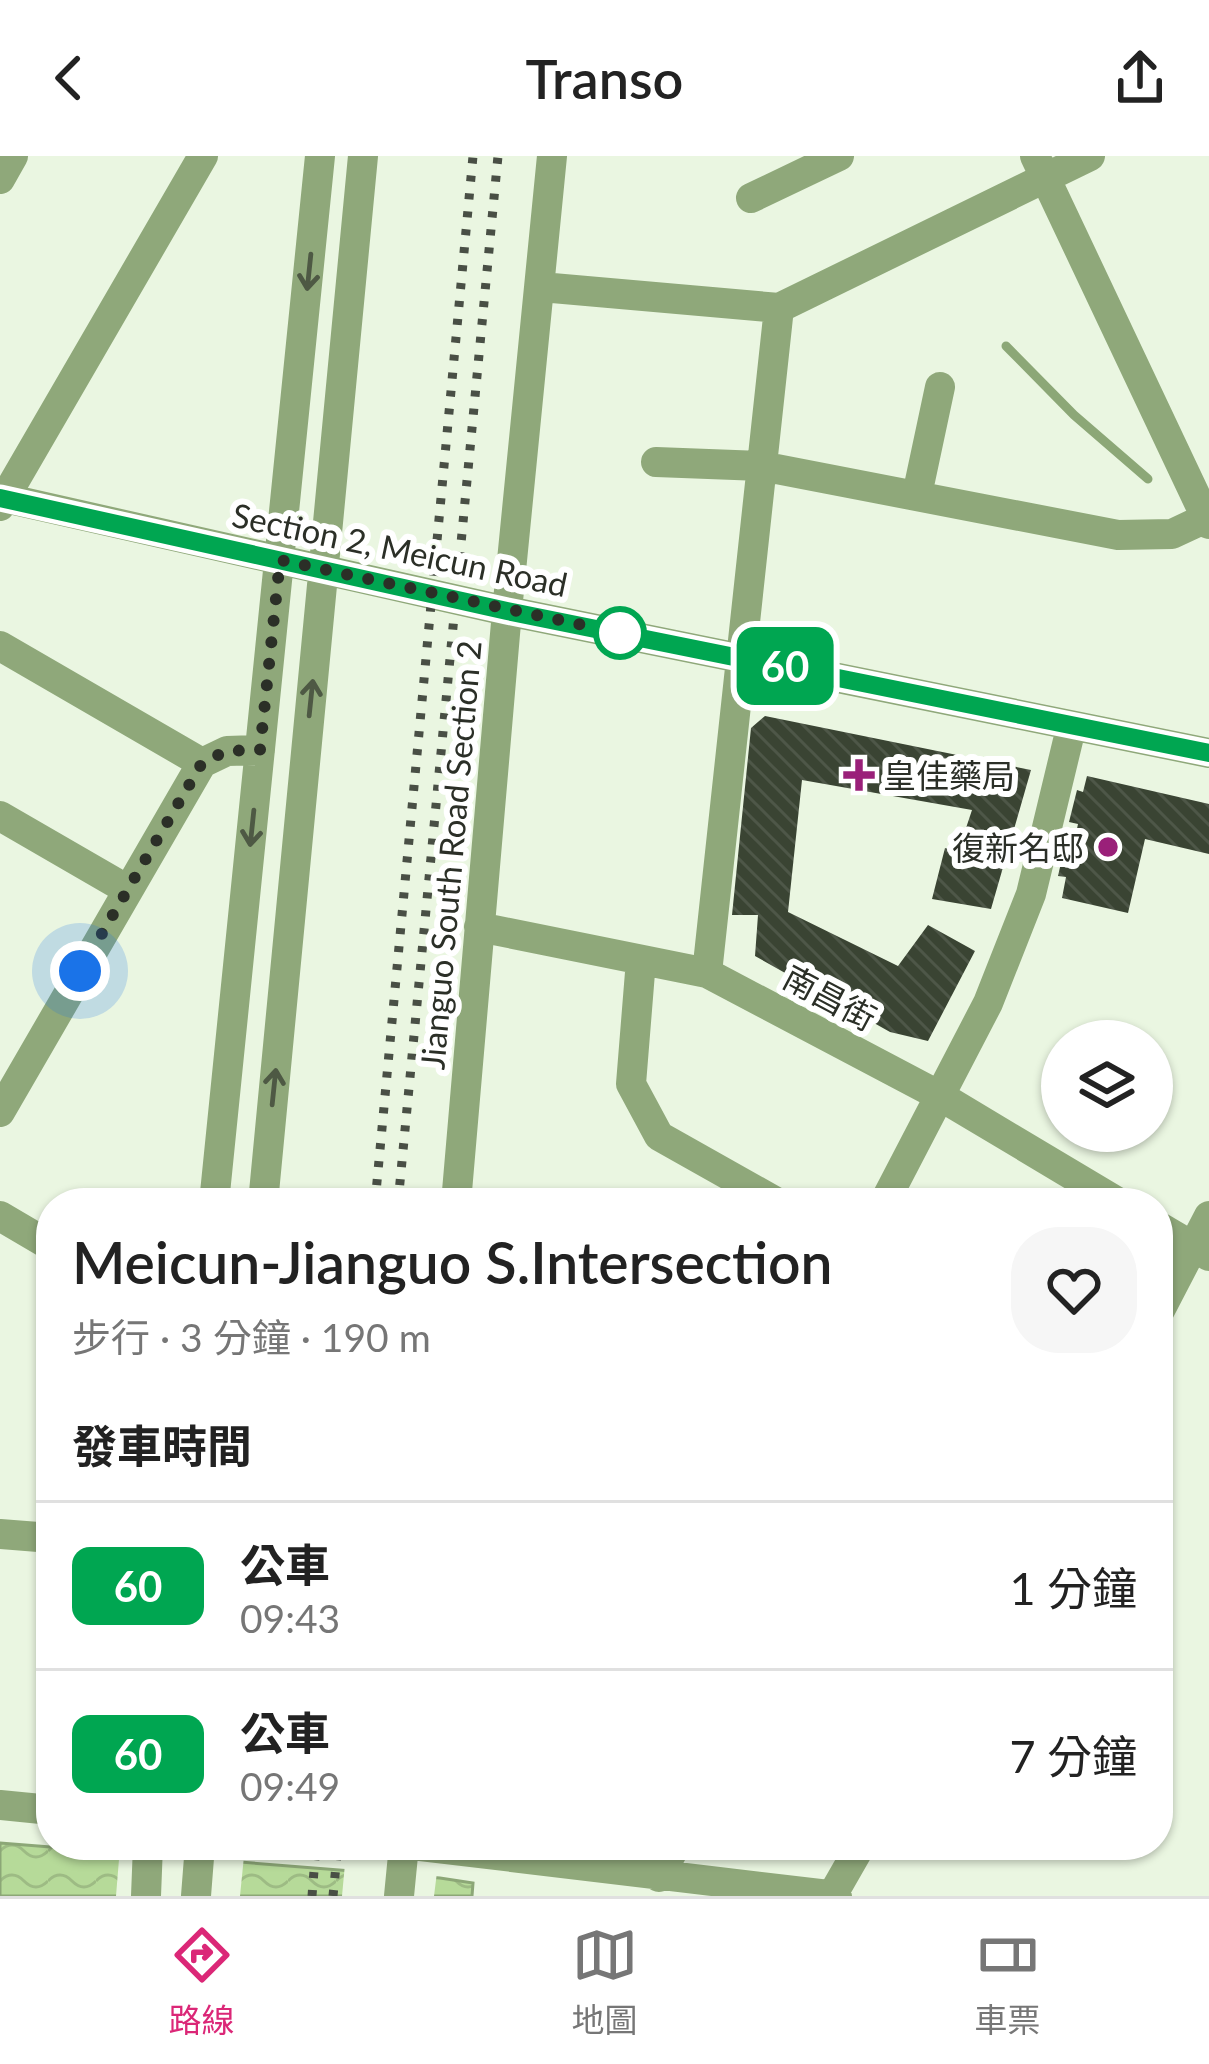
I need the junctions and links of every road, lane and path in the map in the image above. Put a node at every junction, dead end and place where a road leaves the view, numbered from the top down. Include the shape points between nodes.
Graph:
1 (13, 156) edge
2 (203, 156) edge
3 (320, 156) edge
4 (364, 156) edge
5 (552, 156) edge
6 (839, 156) edge
7 (1090, 156) edge
8 (1040, 166) edge
9 (0, 178) edge
10 (751, 198) dead end
11 (542, 287) junction
12 (779, 308) junction
13 (940, 387) dead end
14 (656, 462) dead end
15 (761, 466) junction
16 (917, 494) junction
17 (2, 501) edge
18 (1208, 521) edge
19 (280, 560) junction
20 (324, 569) junction
21 (507, 611) junction
22 (0, 646) edge
23 (742, 656) junction
24 (1071, 728) junction
25 (260, 750) junction
26 (1209, 754) edge
27 (202, 763) junction
28 (0, 816) edge
29 (128, 890) junction
30 (478, 927) junction
31 (640, 960) junction
32 (707, 973) junction
33 (940, 1096) junction
34 (0, 1112) edge
35 (216, 1188) edge
36 (264, 1188) edge
37 (457, 1188) edge
38 (751, 1188) edge
39 (892, 1188) edge
40 (1094, 1188) edge
41 (0, 1216) edge
42 (1209, 1216) edge
43 (1173, 1235) edge
44 (36, 1237) edge
45 (1202, 1252) edge
46 (1173, 1292) edge
47 (0, 1534) edge
48 (36, 1537) edge
49 (0, 1805) edge
50 (36, 1809) edge
51 (147, 1860) edge
52 (199, 1860) edge
53 (405, 1860) edge
54 (556, 1860) edge
55 (668, 1860) edge
56 (852, 1860) edge
57 (659, 1877) junction
58 (835, 1895) edge
59 (146, 1896) edge
60 (196, 1896) edge
61 (399, 1896) edge

1 - 9 street
2 - 17 street
3 -> 19 street
4 - 20 street
5 - 11 street, Jianguo South Road Section 2
6 - 10 street
7 - 8 street
8 - 12 street
8 - 18 street
11 - 12 street
11 - 21 street, Jianguo South Road Section 2
12 - 15 street
13 - 16 street
14 - 15 street
15 - 16 street
15 - 23 street
16 - 18 street via 1118,535 1172,534
17 - 19 street, Section 2, Meicun Road
19 - 20 street, Section 2, Meicun Road
19 - 25 street
20 - 21 street, Section 2, Meicun Road
36 -> 20 street
21 - 23 street, Section 2, Meicun Road
21 - 30 street, Jianguo South Road Section 2
22 - 27 street
23 - 24 street, Section 2, Meicun Road
23 - 32 street
24 - 26 street, Section 2, Meicun Road
24 - 33 street via 1031,894
25 - 27 street via 226,751
25 -> 35 street
27 - 29 street
28 - 29 street
29 - 34 street
30 - 31 street, 南昌街
30 - 37 street, Jianguo South Road Section 2
31 - 32 street, 南昌街
31 - 38 street via 631,1084 659,1136
32 - 33 street, 南昌街
33 - 39 street
33 - 40 street, 南昌街
41 - 44 street
42 - 45 street
43 - 45 street
45 - 46 street
47 - 48 street
49 - 50 street
51 - 59 street
52 - 60 street
53 - 61 street
54 - 57 street
55 - 57 street
56 - 58 street
57 - 58 street

